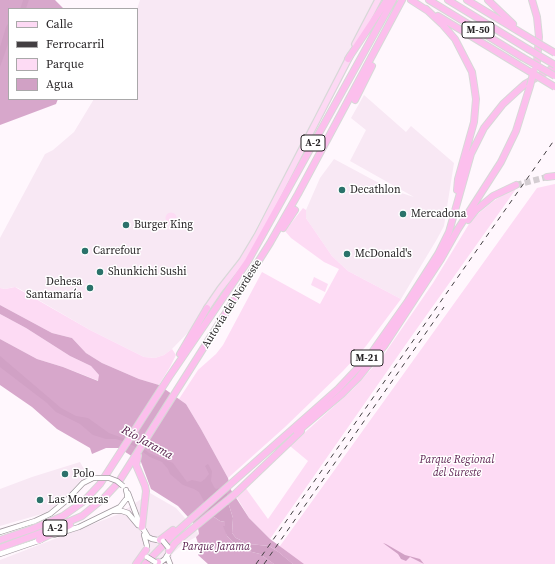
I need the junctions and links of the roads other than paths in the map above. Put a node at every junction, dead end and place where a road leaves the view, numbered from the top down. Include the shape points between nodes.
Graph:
1 (378, 0) edge
2 (387, 0) edge
3 (393, 0) edge
4 (402, 0) edge
5 (411, 0) edge
6 (448, 0) edge
7 (467, 0) edge
8 (488, 0) edge
9 (532, 0) edge
10 (431, 1) edge
11 (425, 9) junction
12 (388, 27) junction
13 (531, 39) junction
14 (555, 53) edge
15 (348, 59) junction
16 (555, 66) edge
17 (555, 76) edge
18 (555, 87) edge
19 (355, 100) dead end
20 (555, 176) edge
21 (547, 177) tunnel mouth
22 (516, 185) tunnel mouth
23 (295, 210) dead end
24 (454, 215) junction
25 (270, 243) junction
26 (449, 246) junction
27 (207, 308) joint
28 (169, 377) junction
29 (323, 410) junction
30 (134, 461) junction
31 (244, 472) junction
32 (124, 488) junction
33 (104, 498) junction
34 (205, 510) junction
35 (108, 512) junction
36 (142, 527) junction
37 (0, 532) edge
38 (0, 540) edge
39 (39, 540) junction
40 (159, 540) junction
41 (0, 548) edge
42 (147, 551) junction
43 (168, 551) junction
44 (0, 554) edge
45 (157, 563) edge
46 (136, 564) edge
47 (145, 564) edge
48 (170, 564) edge

1 - 15 main road
2 - 15 highway
3 - 28 highway, Autovía del Nordeste / A-2 via 248,261
4 - 12 highway, Autovía del Nordeste / A-2
5 - 11 highway, M-50
6 - 16 highway, M-50, bridge
7 - 13 highway, M-50
8 - 13 highway
9 - 26 highway, M-21, bridge via 537,17 537,62 516,131 501,162
10 - 17 highway, M-50, bridge
11 - 18 highway, M-50, bridge
11 - 24 highway via 455,39 472,72 474,85 476,111 458,179
12 - 19 highway via 387,36
12 - 25 highway, Autovía del Nordeste / A-2
13 - 14 highway, M-50, bridge
15 - 27 main road via 257,236
16 - 24 highway, M-21 via 514,93 484,128 471,154
20 - 21 highway
22 - 26 highway, M-21 via 484,203 467,220
23 - 25 highway via 278,236
24 - 31 highway, M-21 via 438,254 370,355 326,400
25 - 30 highway, Autovía del Nordeste / A-2
26 - 29 highway, M-21 via 384,346 358,378
27 - 28 highway
28 - 38 highway, Autovía del Nordeste / A-2 via 121,453 90,496 51,521
29 - 31 highway, M-21
29 - 34 highway via 256,473
30 - 33 highway, A-2
30 - 36 highway via 145,486
31 - 34 highway, M-21
32 - 35 street via 126,501
32 - 36 street via 132,500
32 - 37 street, bridge via 109,478 93,478 83,483 50,514
33 - 39 highway via 84,518
33 - 41 highway, A-2 via 70,522
34 - 40 highway
34 - 43 highway
34 - 45 highway, M-21 via 177,537
34 - 47 highway, M-21
35 - 39 street via 79,527
35 - 42 street via 122,511 132,516 146,538
36 - 40 street via 148,536
39 - 44 street
40 - 42 street
40 - 43 street, bridge
42 - 45 street, bridge
42 - 46 highway
43 - 45 street
43 - 48 street

